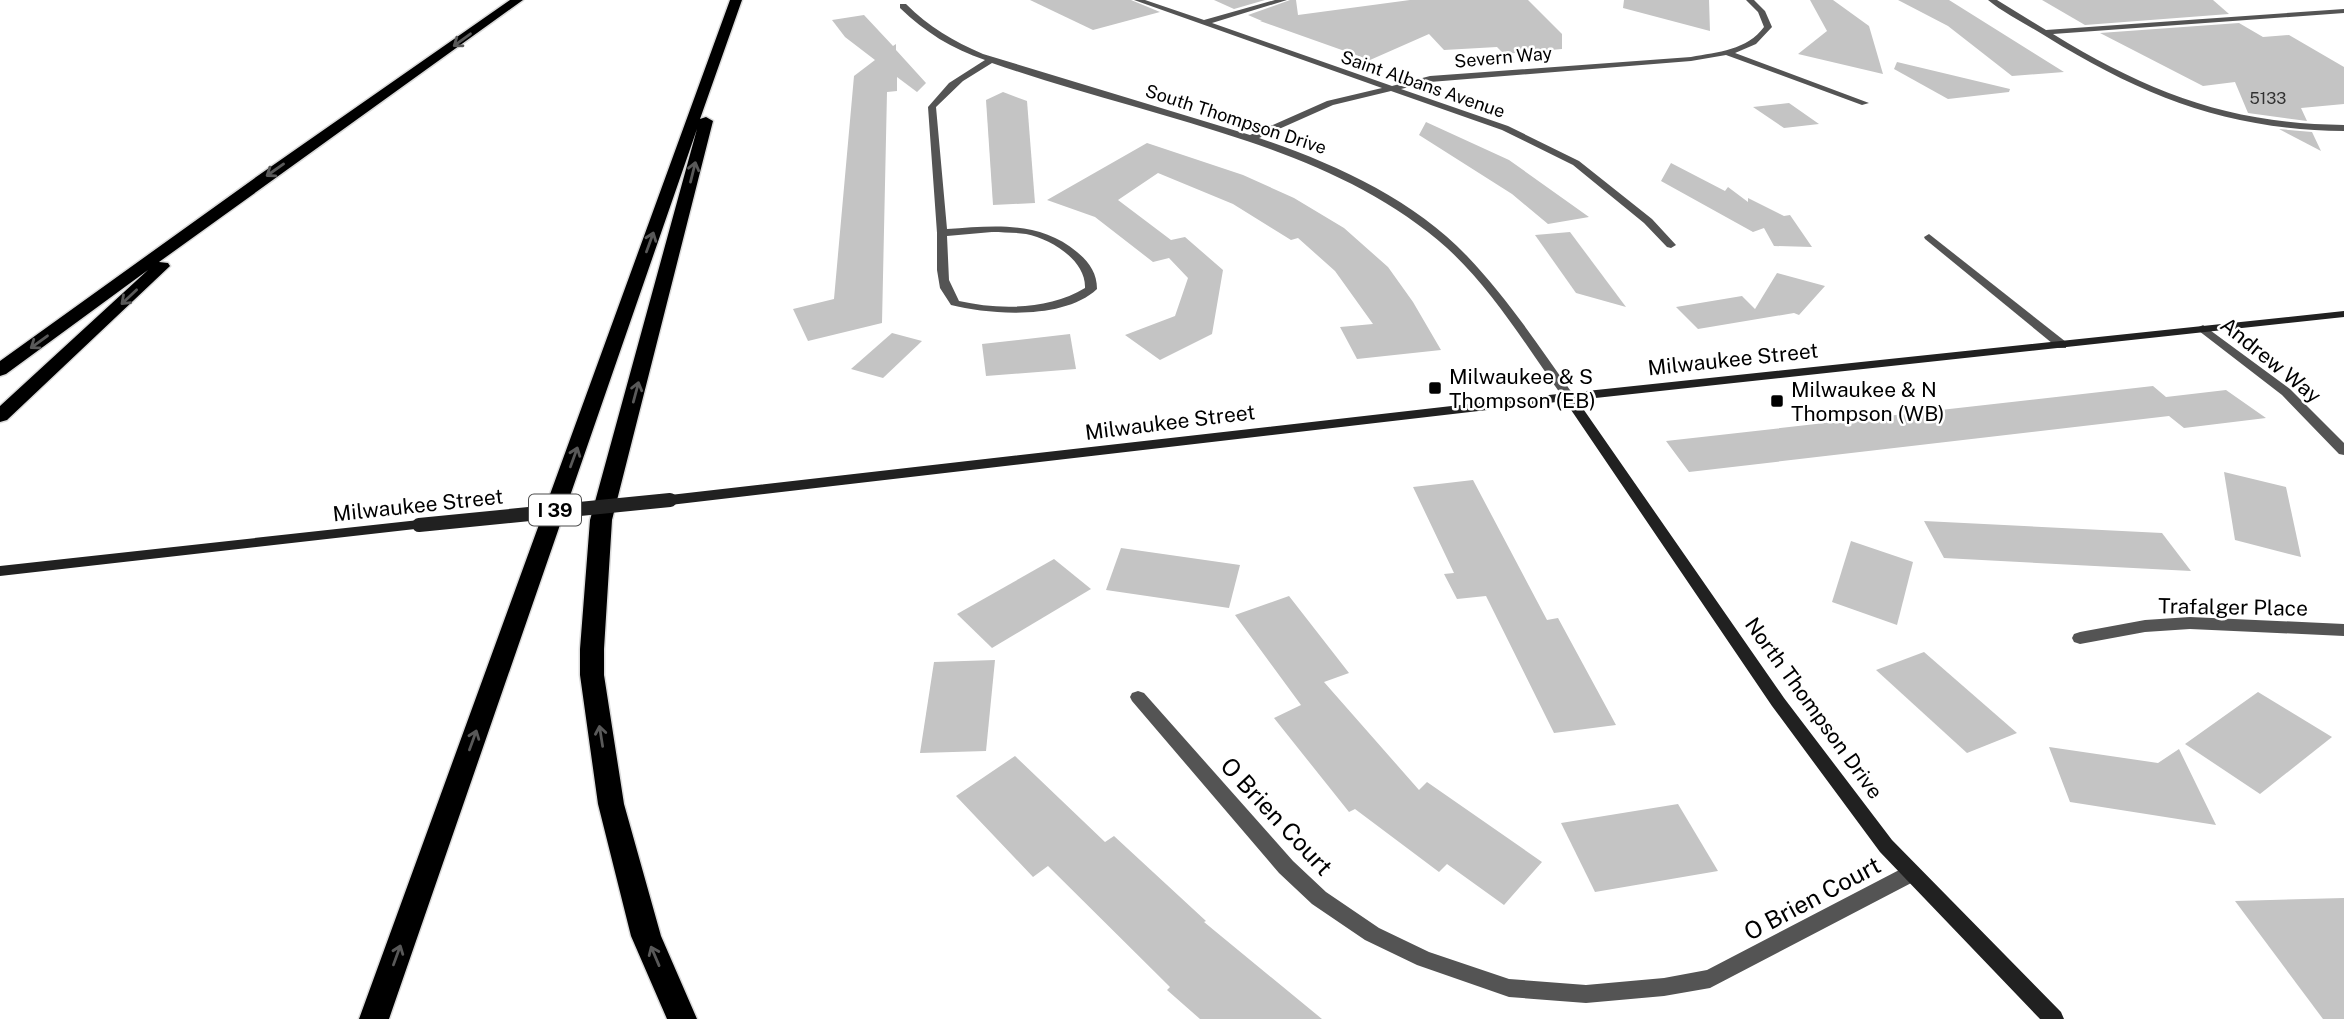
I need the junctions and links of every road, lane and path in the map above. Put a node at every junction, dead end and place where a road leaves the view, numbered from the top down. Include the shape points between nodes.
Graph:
1 (517, 0) edge
2 (737, 0) edge
3 (1138, 0) edge
4 (1283, 0) edge
5 (1750, 0) edge
6 (1992, 0) edge
7 (903, 6) dead end
8 (2344, 11) edge
9 (1204, 23) junction
10 (2046, 32) junction
11 (1728, 52) junction
12 (993, 59) junction
13 (1387, 87) junction
14 (1865, 103) dead end
15 (2344, 128) edge
16 (1249, 139) junction
17 (233, 201) junction
18 (942, 233) junction
19 (1929, 237) dead end
20 (1671, 245) dead end
21 (2344, 314) edge
22 (2203, 329) junction
23 (2062, 345) junction
24 (0, 370) edge
25 (1569, 397) junction
26 (0, 416) edge
27 (2344, 451) edge
28 (0, 571) edge
29 (2344, 630) edge
30 (2080, 638) dead end
31 (1138, 697) dead end
32 (1910, 874) junction
33 (374, 1019) edge
34 (682, 1019) edge
35 (2054, 1019) edge

1 -> 17 highway
33 -> 2 highway, I 39
34 -> 2 highway via 646,936 611,804 592,649 601,520
3 - 9 street, Saint Albans Avenue
4 - 9 street
5 - 11 street via 1768,27 1752,43
6 - 10 street
7 - 12 street, South Thompson Drive via 926,29
8 - 10 street
9 - 13 street, Saint Albans Avenue
10 - 15 street via 2168,98 2257,121
11 - 13 street, Severn Way via 1691,59 1430,79
11 - 14 street
12 - 16 street, South Thompson Drive
12 - 18 street via 942,92 932,107
13 - 16 street, Severn Way via 1320,107
13 - 20 street, Saint Albans Avenue via 1505,128 1576,163
16 - 25 street, South Thompson Drive via 1338,174 1398,206 1462,257
17 -> 24 highway
17 -> 26 highway
18 - 18 street via 946,291 955,303 984,309 1033,307 1073,300 1091,289 1090,272 1046,237 1014,230
19 - 23 street
21 - 22 street, Milwaukee Street
22 - 23 street, Milwaukee Street
22 - 27 street, Andrew Way via 2286,392
23 - 25 street, Milwaukee Street
25 - 28 street, Milwaukee Street, bridge
25 - 32 street, North Thompson Drive via 1778,702
29 - 30 street, Trafalger Place via 2190,623
31 - 32 street, O Brien Court via 1286,867 1319,898 1371,934 1424,959 1509,988 1586,994 1710,979
32 - 35 street, North Thompson Drive

